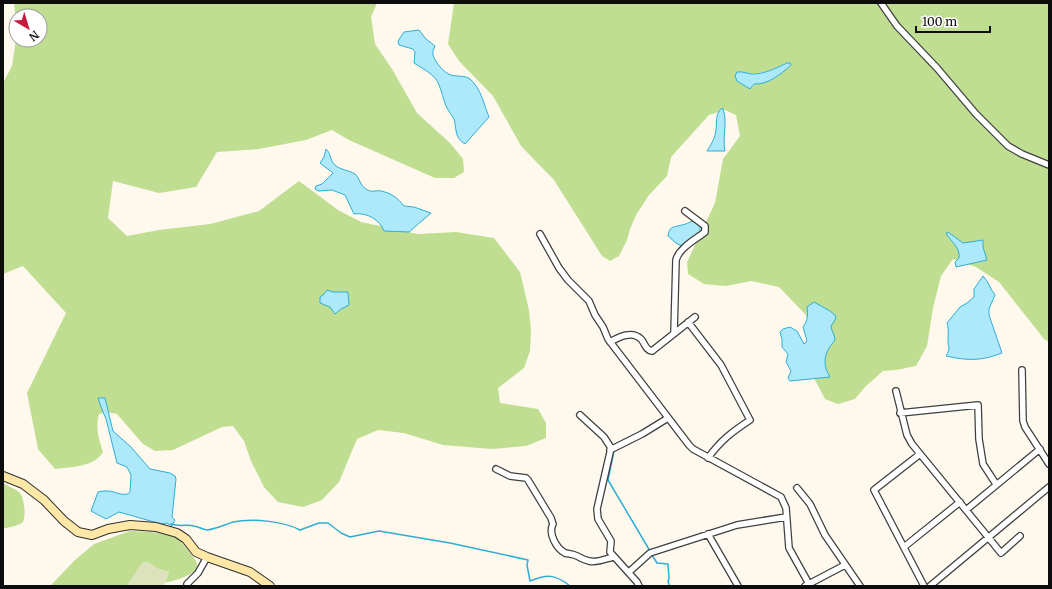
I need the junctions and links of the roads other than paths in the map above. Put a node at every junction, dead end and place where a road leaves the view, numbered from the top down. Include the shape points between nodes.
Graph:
1 (881, 3) edge
2 (1049, 165) edge
3 (685, 211) dead end
4 (540, 234) dead end
5 (695, 316) dead end
6 (688, 322) junction
7 (674, 333) junction
8 (610, 342) junction
9 (1022, 370) dead end
10 (896, 391) dead end
11 (900, 413) junction
12 (580, 415) dead end
13 (668, 418) junction
14 (1040, 449) junction
15 (610, 450) junction
16 (920, 454) junction
17 (708, 458) junction
18 (1049, 464) edge
19 (496, 469) dead end
20 (3, 476) edge
21 (996, 484) junction
22 (1049, 487) edge
23 (797, 488) dead end
24 (960, 502) junction
25 (966, 510) junction
26 (786, 516) junction
27 (708, 534) junction
28 (1020, 536) dead end
29 (988, 538) junction
30 (904, 547) junction
31 (207, 557) junction
32 (613, 557) junction
33 (845, 565) junction
34 (629, 572) junction
35 (807, 585) edge
36 (187, 586) edge
37 (270, 586) edge
38 (640, 586) edge
39 (738, 586) edge
40 (860, 586) edge
41 (924, 586) edge
42 (930, 586) edge

1 - 2 street via 897,26 1008,146
3 - 7 street via 706,229 677,255
4 - 8 street via 559,268 589,301
5 - 6 street
6 - 7 street
6 - 17 street via 721,365 750,420 718,444
7 - 8 street via 652,351 636,336 621,336
8 - 13 street
9 - 14 street via 1023,421
10 - 11 street
11 - 16 street via 907,435
11 - 21 street via 978,405 983,464
12 - 15 street via 604,437
13 - 15 street
13 - 17 street via 689,445
14 - 18 street
14 - 21 street
15 - 32 street via 598,519 611,541 610,552
16 - 24 street
16 - 30 street via 874,490
17 - 26 street via 781,497 786,508
19 - 32 street via 505,475 528,480 551,518 552,536 564,552 590,561
20 - 31 main road via 23,484 78,532 92,535 130,525 156,527 177,533 186,539 196,552
21 - 25 street
22 - 29 street
23 - 33 street via 810,504 825,535
24 - 25 street
24 - 30 street
25 - 29 street
26 - 27 street via 737,525
26 - 35 street via 789,548
27 - 34 street via 650,553
27 - 39 street
28 - 29 street via 1001,552
29 - 42 street
30 - 41 street
31 - 36 street
31 - 37 main road via 250,572
32 - 34 street
33 - 35 street
33 - 40 street
34 - 38 street

